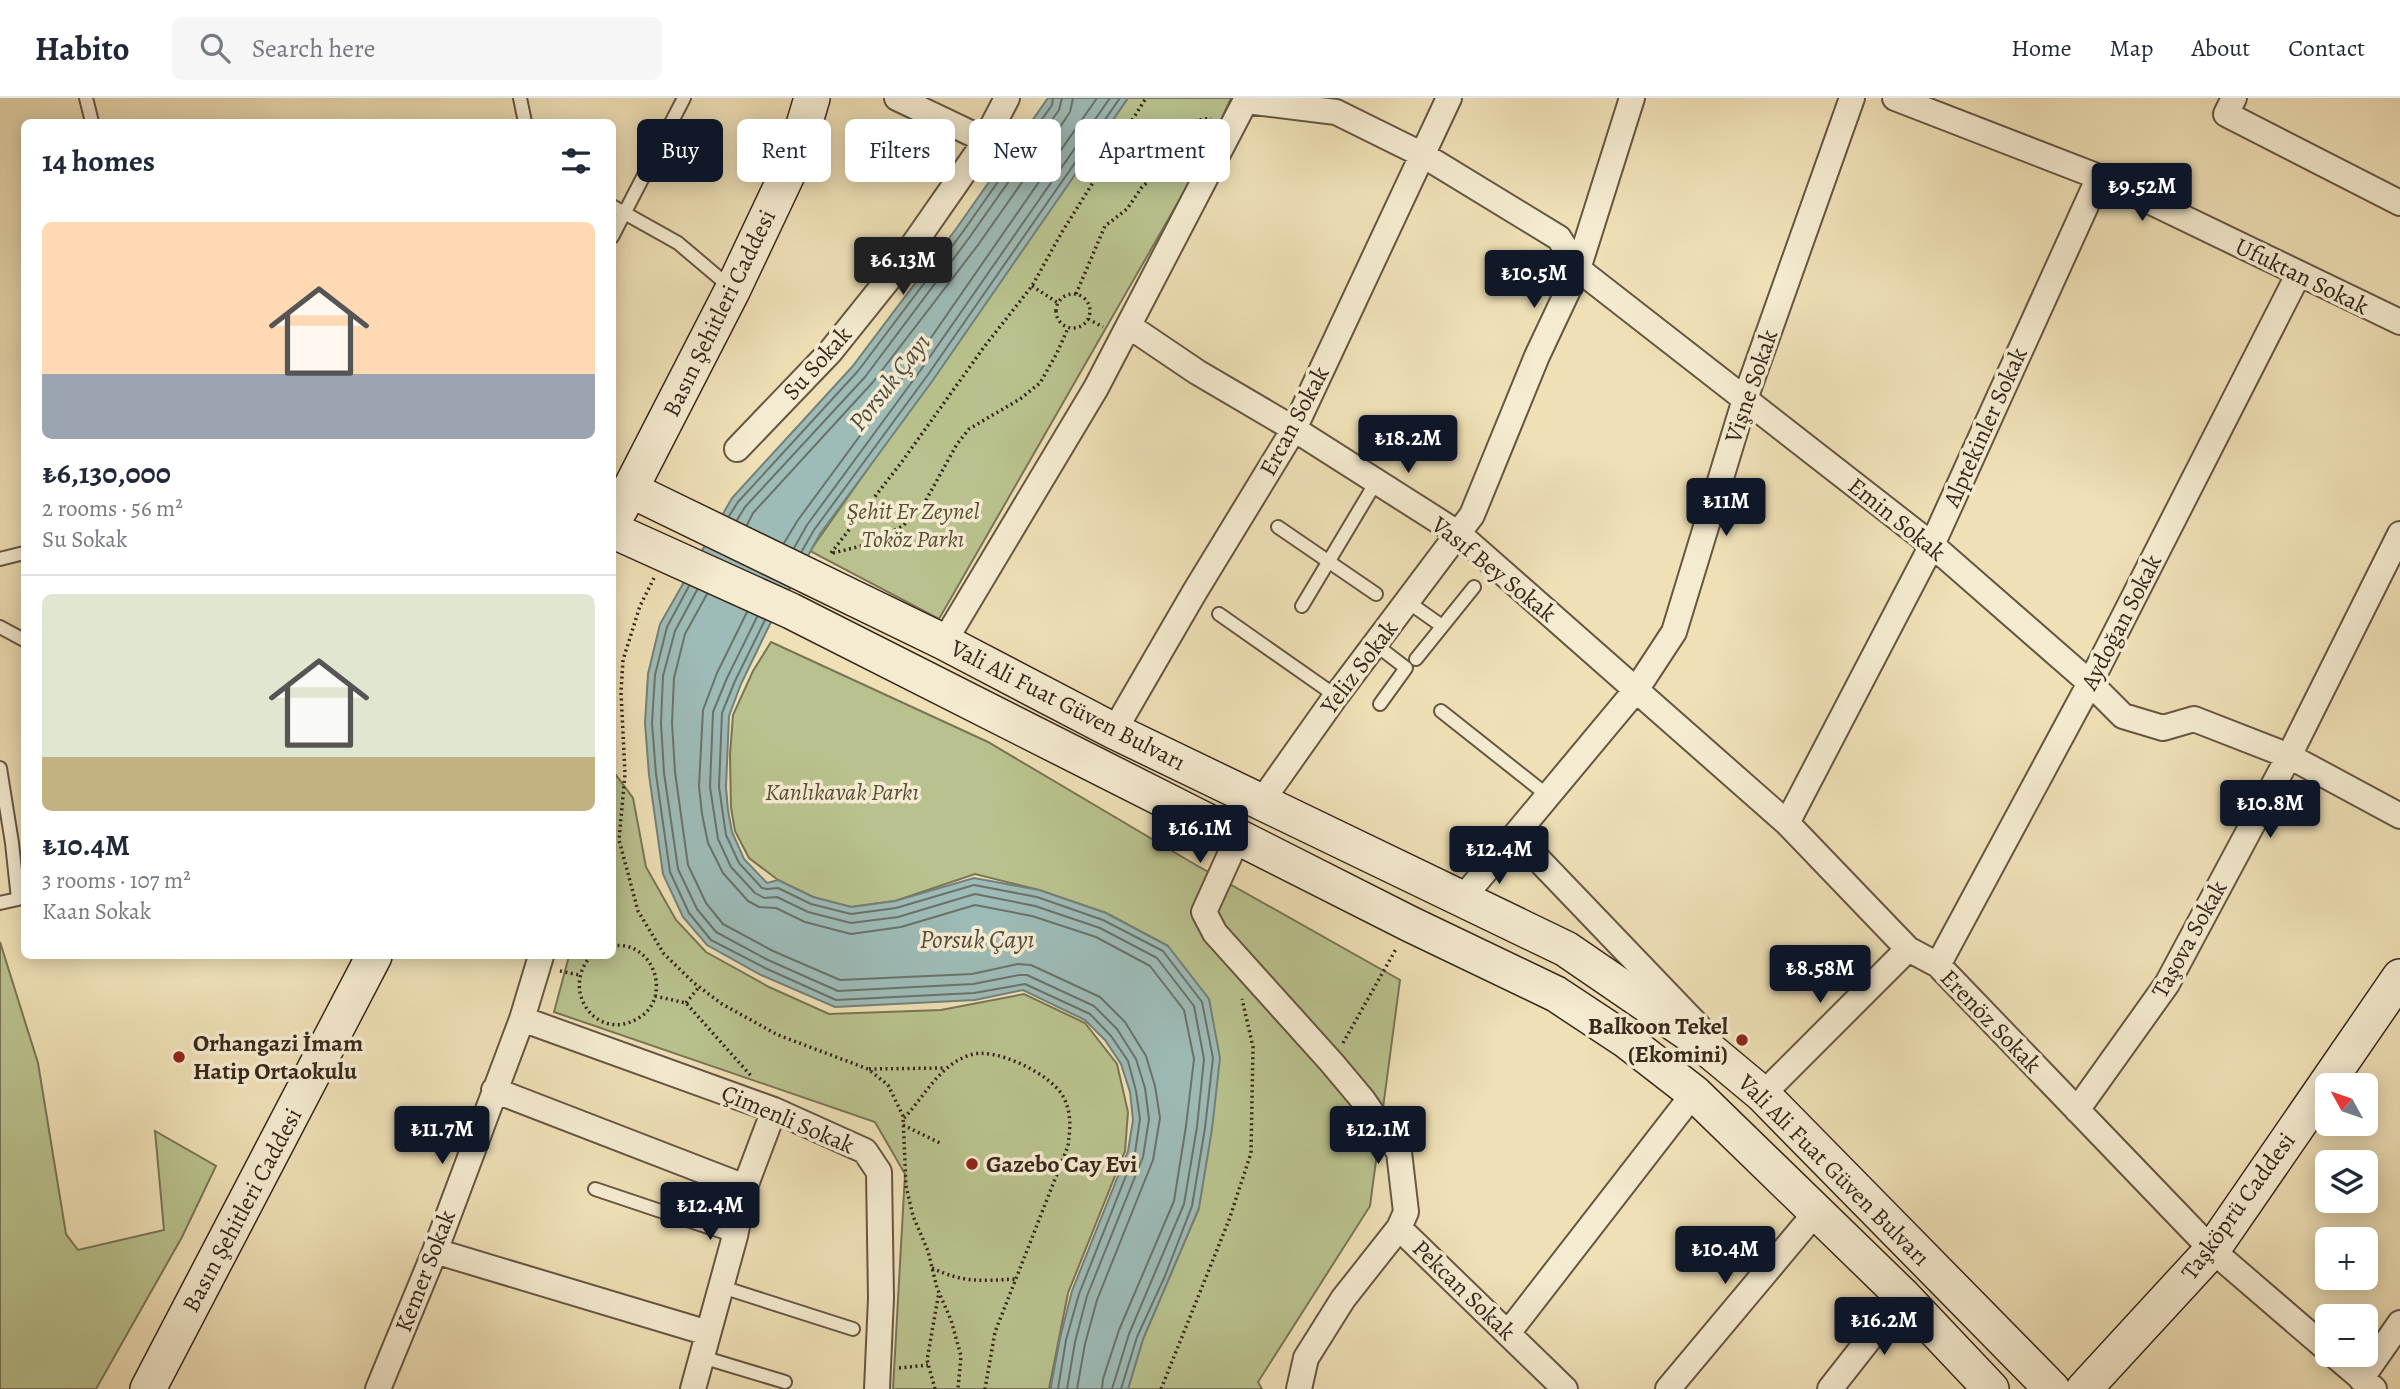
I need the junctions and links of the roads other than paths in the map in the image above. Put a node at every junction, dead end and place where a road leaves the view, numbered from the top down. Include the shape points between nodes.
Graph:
1 (86, 98) edge
2 (520, 98) edge
3 (684, 98) edge
4 (812, 98) edge
5 (897, 98) edge
6 (1007, 98) edge
7 (1449, 98) edge
8 (1632, 98) edge
9 (1852, 98) edge
10 (1895, 98) edge
11 (1247, 99) edge
12 (2230, 106) edge
13 (91, 119) edge
14 (524, 119) edge
15 (996, 119) edge
16 (969, 132) edge
17 (1423, 155) junction
18 (969, 163) edge
19 (2099, 177) junction
20 (2400, 203) edge
21 (618, 209) edge
22 (1578, 269) junction
23 (2298, 275) junction
24 (733, 289) junction
25 (2400, 322) edge
26 (1129, 327) junction
27 (1745, 399) junction
28 (1294, 429) junction
29 (737, 449) dead end
30 (1376, 482) junction
31 (631, 490) junction
32 (616, 515) edge
33 (1278, 527) dead end
34 (616, 532) edge
35 (1459, 534) junction
36 (2400, 534) edge
37 (1932, 545) junction
38 (21, 554) edge
39 (0, 559) edge
40 (1328, 560) junction
41 (1474, 587) dead end
42 (1376, 594) dead end
43 (1408, 602) junction
44 (1302, 606) dead end
45 (1219, 614) dead end
46 (1442, 626) junction
47 (0, 627) edge
48 (21, 638) edge
49 (944, 642) junction
50 (1376, 645) junction
51 (1416, 659) dead end
52 (2090, 683) junction
53 (1636, 690) junction
54 (1336, 696) junction
55 (1380, 704) dead end
56 (1441, 711) dead end
57 (1114, 731) junction
58 (2289, 756) junction
59 (0, 768) edge
60 (1547, 794) junction
61 (1261, 802) junction
62 (2400, 816) edge
63 (1787, 823) junction
64 (1516, 835) junction
65 (1238, 838) junction
66 (1462, 899) junction
67 (0, 903) edge
68 (1908, 949) junction
69 (372, 959) edge
70 (540, 959) edge
71 (1938, 965) junction
72 (2400, 977) edge
73 (522, 1019) junction
74 (494, 1090) junction
75 (1694, 1093) junction
76 (1762, 1094) junction
77 (774, 1110) junction
78 (2077, 1110) junction
79 (745, 1187) junction
80 (595, 1189) dead end
81 (1817, 1211) junction
82 (1399, 1228) junction
83 (735, 1236) junction
84 (2212, 1250) junction
85 (435, 1251) junction
86 (722, 1287) junction
87 (1903, 1296) junction
88 (2400, 1323) edge
89 (853, 1329) dead end
90 (708, 1333) junction
91 (1508, 1333) junction
92 (2315, 1339) edge
93 (702, 1357) junction
94 (2348, 1367) edge
95 (785, 1382) dead end
96 (2368, 1384) edge
97 (148, 1389) edge
98 (378, 1389) edge
99 (693, 1389) edge
100 (877, 1389) edge
101 (1299, 1389) edge
102 (1565, 1389) edge
103 (1668, 1389) edge
104 (1830, 1389) edge
105 (1991, 1389) edge
106 (2052, 1389) edge
107 (2084, 1389) edge

1 - 13 lane
2 - 14 lane
3 - 21 lane
4 - 24 main road, Basın Şehitleri Caddesi via 793,162
5 - 16 street
6 - 15 street, Su Sokak
7 - 17 street, Ercan Sokak
8 - 22 street, Yeliz Sokak
9 - 27 street, Vişne Sokak
10 - 19 street, Ufuktan Sokak
11 - 17 street, Emin Sokak via 1336,112
11 - 26 street
12 - 20 street
17 - 22 street, Emin Sokak via 1559,238
17 - 28 street, Ercan Sokak
18 - 29 street, Su Sokak via 895,271 830,352
19 - 23 street, Ufuktan Sokak
19 - 37 street, Alptekinler Sokak
21 - 24 lane via 678,243
22 - 27 street, Emin Sokak
22 - 35 street, Yeliz Sokak via 1472,515
23 - 25 street, Ufuktan Sokak
23 - 52 street, Aydoğan Sokak
24 - 31 main road, Basın Şehitleri Caddesi
26 - 28 street, Vasıf Bey Sokak
26 - 49 street
27 - 37 street, Emin Sokak
27 - 53 street, Vişne Sokak via 1674,632
28 - 30 street, Vasıf Bey Sokak
28 - 57 street, Ercan Sokak
30 - 35 street, Vasıf Bey Sokak
30 - 40 lane
31 - 32 main road, Basın Şehitleri Caddesi
31 - 49 main road, Vali Ali Fuat Güven Bulvarı via 819,570
33 - 40 lane
34 - 65 main road, Vali Ali Fuat Güven Bulvarı via 791,611
35 - 43 street, Yeliz Sokak
35 - 53 street, Vasıf Bey Sokak
36 - 58 street, Taşova Sokak
37 - 52 street, Emin Sokak
37 - 63 street, Alptekinler Sokak
38 - 39 lane
40 - 42 lane
40 - 44 lane
41 - 46 lane
43 - 46 lane
43 - 50 street, Yeliz Sokak
45 - 54 lane
46 - 51 lane
47 - 48 lane
49 - 57 main road, Vali Ali Fuat Güven Bulvarı
50 - 54 street, Yeliz Sokak
50 - 55 lane via 1406,668
52 - 58 street, Emin Sokak via 2123,716 2163,728 2194,719
52 - 71 street, Aydoğan Sokak
53 - 60 street, Vişne Sokak
53 - 63 street, Erenöz Sokak
54 - 61 street, Yeliz Sokak
56 - 60 lane
57 - 61 main road, Vali Ali Fuat Güven Bulvarı
58 - 62 street, Emin Sokak
58 - 78 street, Taşova Sokak via 2167,984
59 - 67 lane via 18,899
60 - 64 street, Vişne Sokak
61 - 66 main road, Vali Ali Fuat Güven Bulvarı
63 - 68 street, Erenöz Sokak
64 - 66 street, Vişne Sokak
64 - 76 street
65 - 75 main road, Vali Ali Fuat Güven Bulvarı via 1556,994
65 - 82 street, Pekcan Sokak via 1204,912 1215,933 1332,1063 1399,1152 1406,1212
66 - 76 main road, Vali Ali Fuat Güven Bulvarı via 1566,949 1690,1034
68 - 71 street, Erenöz Sokak
68 - 76 street
69 - 97 main road, Basın Şehitleri Caddesi
70 - 73 street, Kemer Sokak
71 - 78 street, Erenöz Sokak
72 - 84 main road, Taşköprü Caddesi
73 - 74 street, Kemer Sokak
73 - 77 street, Çimenli Sokak
74 - 79 street
74 - 85 street, Kemer Sokak
75 - 81 main road, Vali Ali Fuat Güven Bulvarı
75 - 91 street
76 - 106 main road, Vali Ali Fuat Güven Bulvarı
77 - 79 street
77 - 100 street, Çimenli Sokak via 865,1151 879,1171
78 - 84 street, Erenöz Sokak
79 - 83 street
80 - 83 lane
81 - 87 main road, Vali Ali Fuat Güven Bulvarı
81 - 103 street
82 - 91 street, Pekcan Sokak
82 - 101 street via 1343,1299 1306,1358
83 - 86 street
84 - 92 street, Erenöz Sokak
84 - 107 main road, Taşköprü Caddesi
85 - 90 street
85 - 98 street, Kemer Sokak
86 - 89 lane
86 - 90 street
87 - 104 street
87 - 105 main road, Vali Ali Fuat Güven Bulvarı
88 - 96 street
90 - 93 street
91 - 102 street, Pekcan Sokak
93 - 95 lane
93 - 99 street
94 - 96 street

